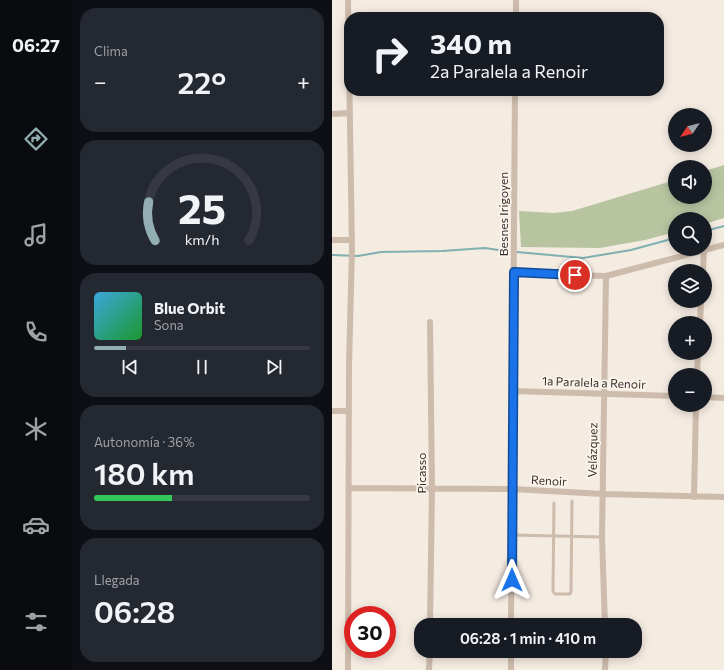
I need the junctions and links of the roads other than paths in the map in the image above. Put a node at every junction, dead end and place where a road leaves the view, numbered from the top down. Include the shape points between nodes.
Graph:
1 (348, 0) edge
2 (516, 0) edge
3 (348, 12) edge
4 (516, 12) edge
5 (349, 96) edge
6 (515, 96) edge
7 (349, 113) junction
8 (332, 114) edge
9 (332, 240) edge
10 (352, 240) junction
11 (724, 244) edge
12 (712, 248) edge
13 (681, 256) edge
14 (514, 272) junction
15 (606, 276) junction
16 (430, 322) dead end
17 (513, 391) junction
18 (604, 394) junction
19 (668, 396) edge
20 (712, 397) edge
21 (724, 398) edge
22 (332, 411) edge
23 (348, 411) junction
24 (696, 412) edge
25 (349, 488) junction
26 (432, 488) junction
27 (512, 489) junction
28 (603, 494) junction
29 (694, 497) junction
30 (724, 497) edge
31 (572, 501) dead end
32 (554, 503) dead end
33 (512, 536) junction
34 (553, 536) junction
35 (572, 537) junction
36 (602, 537) junction
37 (430, 618) edge
38 (511, 618) edge
39 (605, 618) edge
40 (430, 658) edge
41 (511, 658) edge
42 (606, 658) edge
43 (348, 670) edge
44 (429, 670) edge
45 (511, 670) edge
46 (605, 670) edge

1 - 3 street
2 - 4 street
5 - 7 street
6 - 14 street, Besnes Irigoyen
7 - 8 street
7 - 10 street
9 - 10 street
10 - 23 street
11 - 12 street
13 - 15 street
14 - 15 street
14 - 17 street, Besnes Irigoyen
15 - 18 street, Velázquez
16 - 26 street, Picasso
17 - 18 street, 1a Paralela a Renoir
17 - 27 street, Besnes Irigoyen
18 - 19 street, 1a Paralela a Renoir
18 - 28 street, Velázquez
20 - 21 street
22 - 23 street
23 - 25 street
24 - 29 street
25 - 26 street, Renoir
25 - 43 street
26 - 27 street, Renoir
26 - 37 street, Picasso
27 - 28 street, Renoir
27 - 33 street, Besnes Irigoyen
28 - 29 street, Renoir
28 - 36 street, Velázquez
29 - 30 street, Renoir
31 - 35 lane
32 - 34 lane
33 - 34 lane
33 - 38 street, Besnes Irigoyen
34 - 35 lane
34 - 35 lane via 555,594 570,594 571,591
35 - 36 lane
36 - 39 street, Velázquez
40 - 44 street
41 - 45 street
42 - 46 street

